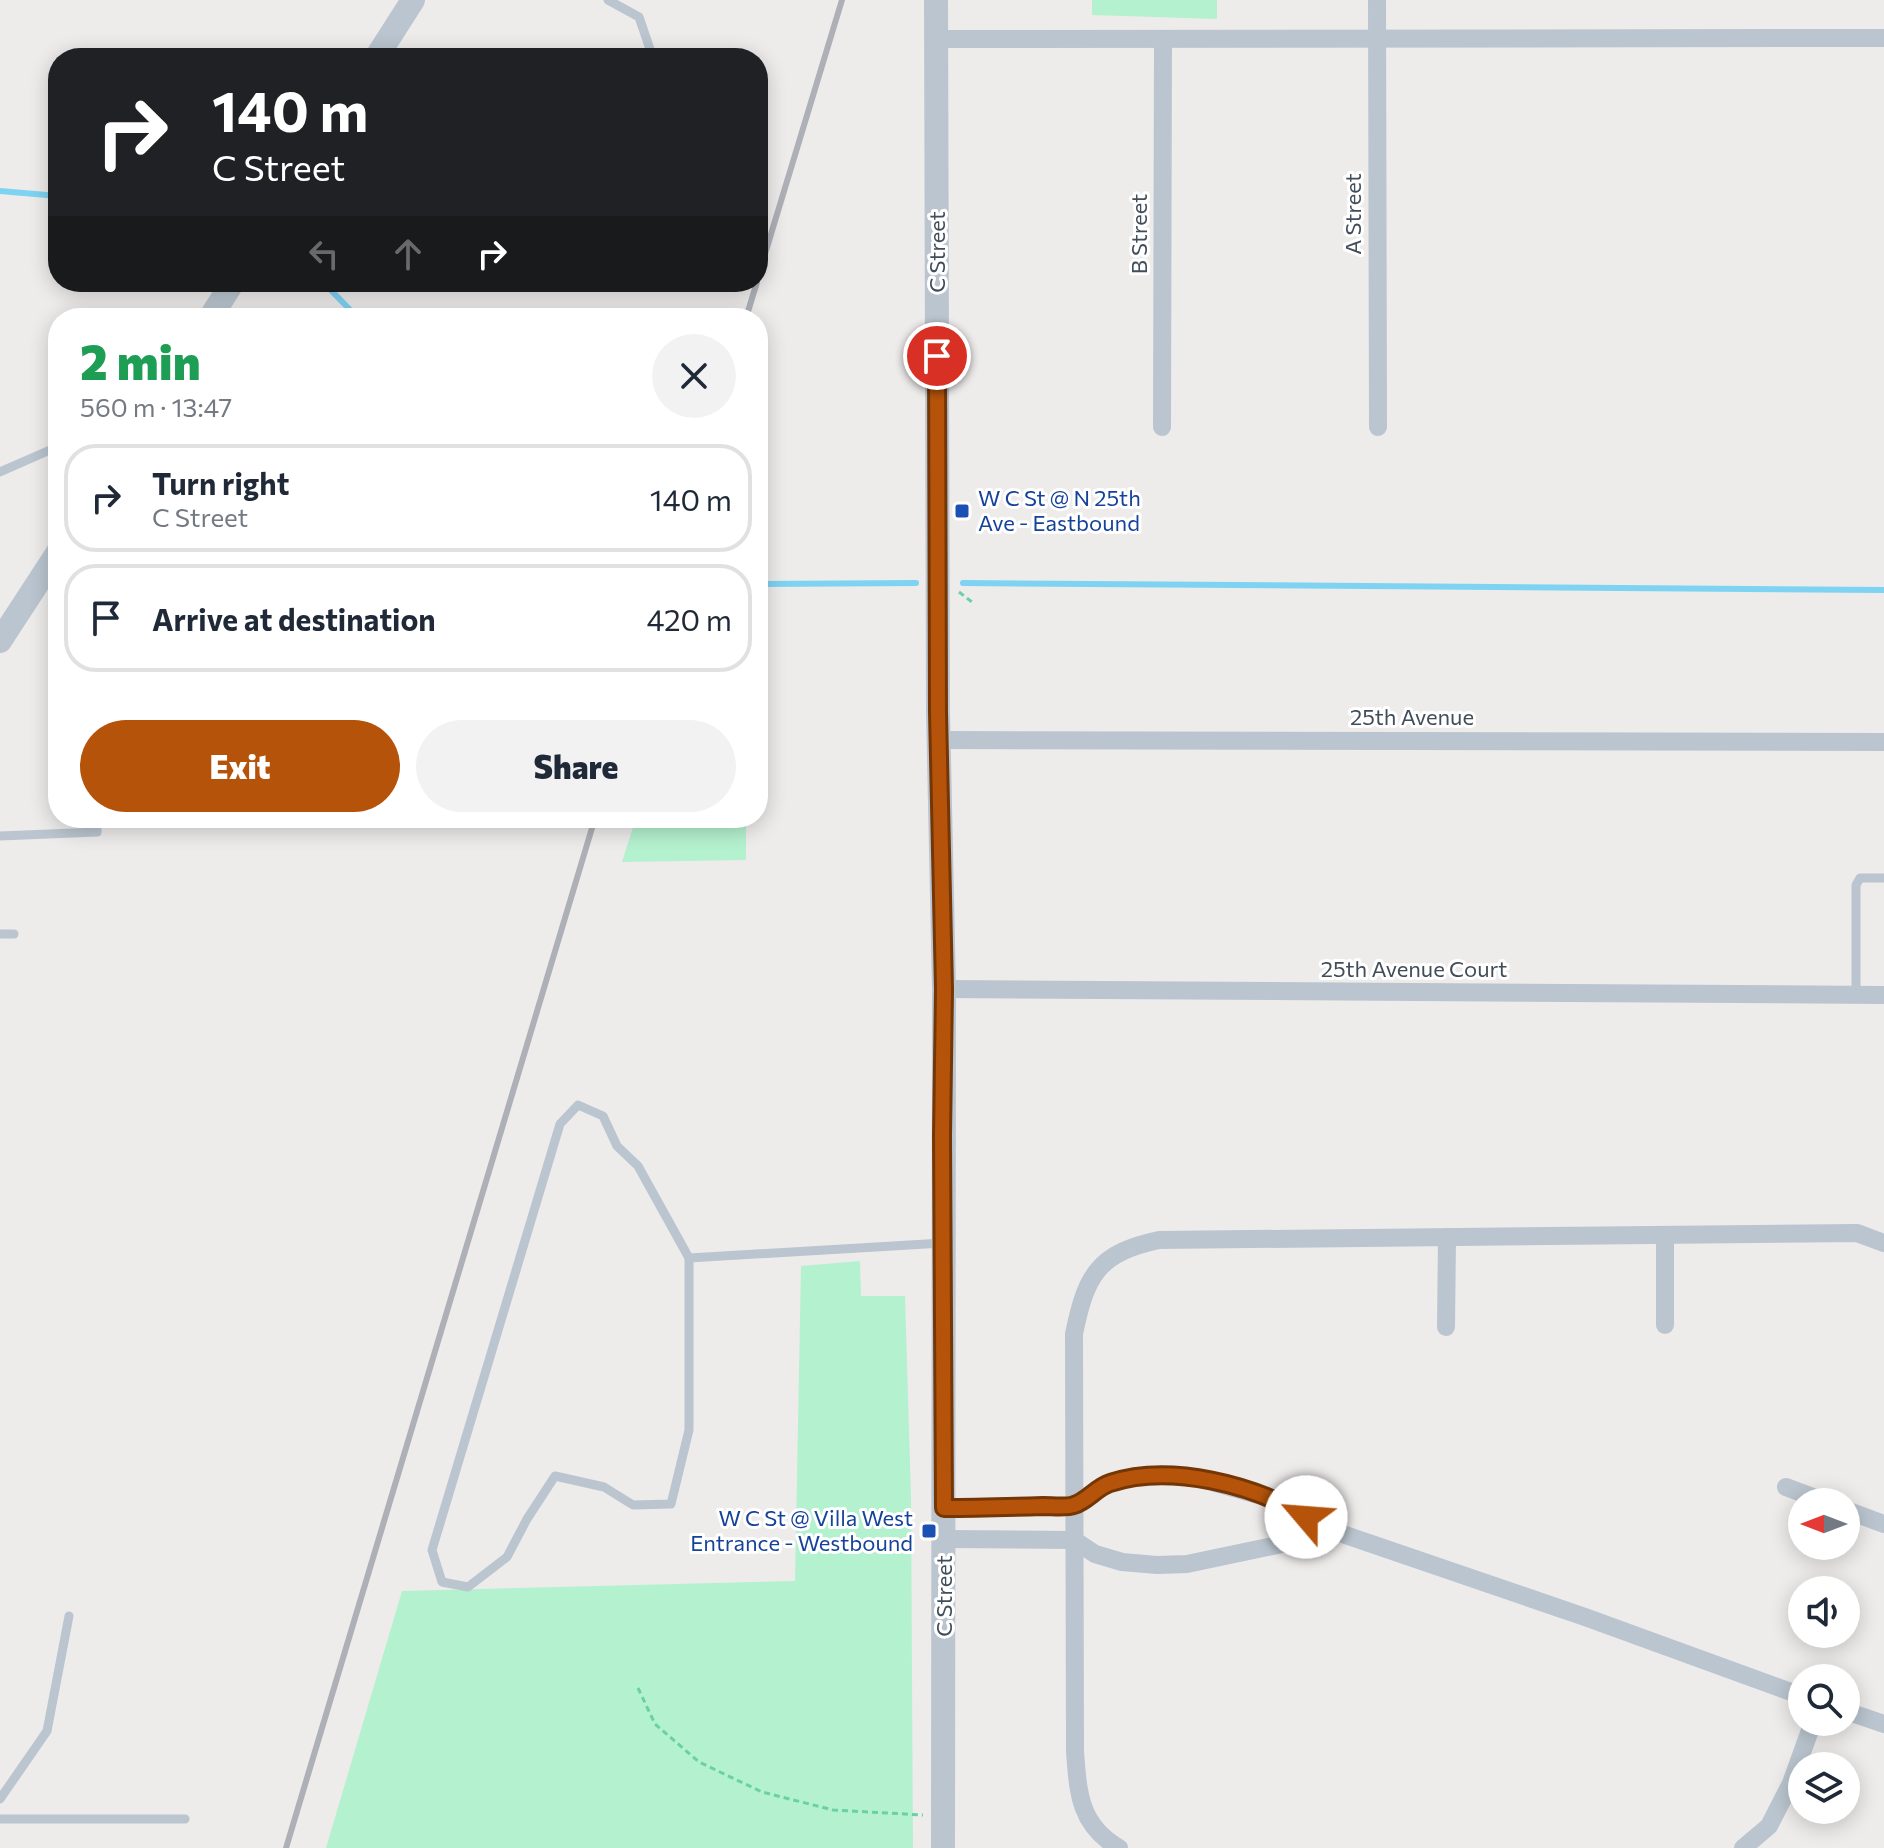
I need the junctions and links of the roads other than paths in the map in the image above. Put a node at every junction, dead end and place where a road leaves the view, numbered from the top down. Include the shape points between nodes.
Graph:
1 (413, 0) edge
2 (608, 0) edge
3 (936, 0) edge
4 (1377, 0) edge
5 (1376, 38) junction
6 (1884, 38) edge
7 (936, 39) junction
8 (1163, 40) junction
9 (382, 48) edge
10 (650, 48) edge
11 (1162, 427) dead end
12 (1378, 427) dead end
13 (48, 451) edge
14 (0, 472) edge
15 (48, 567) edge
16 (0, 641) edge
17 (940, 740) junction
18 (1884, 742) edge
19 (97, 828) edge
20 (0, 836) edge
21 (1884, 878) edge
22 (0, 934) edge
23 (14, 934) dead end
24 (944, 989) junction
25 (1856, 995) junction
26 (1884, 995) edge
27 (1665, 1235) junction
28 (1447, 1237) junction
29 (943, 1243) junction
30 (1884, 1243) edge
31 (689, 1258) junction
32 (1665, 1325) dead end
33 (1446, 1327) dead end
34 (1074, 1506) junction
35 (944, 1508) junction
36 (1860, 1515) edge
37 (1884, 1524) edge
38 (1322, 1527) junction
39 (944, 1539) junction
40 (1074, 1540) junction
41 (69, 1616) dead end
42 (1788, 1691) edge
43 (1860, 1716) edge
44 (1884, 1724) edge
45 (1808, 1736) edge
46 (0, 1799) edge
47 (0, 1819) edge
48 (185, 1819) dead end
49 (943, 1848) edge
50 (1119, 1848) edge
51 (1743, 1848) edge

1 - 9 street
2 - 10 lane via 639,17
3 - 7 street, C Street
4 - 5 street, A Street
5 - 6 street
5 - 8 street
5 - 12 street, A Street
7 - 8 street
7 - 17 street, C Street
8 - 11 street, B Street
13 - 14 lane
15 - 16 street
17 - 18 street, 25th Avenue
17 - 24 street, C Street
19 - 20 lane
21 - 25 lane via 1860,878 1856,885
22 - 23 lane
24 - 25 street, 25th Avenue Court
24 - 29 street, C Street
25 - 26 street, 25th Avenue Court
27 - 28 street
27 - 30 street via 1857,1233
27 - 32 street
28 - 33 street
28 - 34 street via 1159,1240 1111,1256 1090,1280 1074,1334
29 - 31 lane
29 - 35 street, C Street
31 - 31 lane via 689,1430 671,1504 633,1505 604,1487 555,1476 507,1557 468,1587 442,1582 432,1550 457,1461 560,1124 578,1105 603,1116 617,1146 638,1166
34 - 35 street
34 - 38 street via 1114,1481 1174,1475 1267,1497
34 - 40 street
35 - 39 street, C Street
36 - 37 street
38 - 40 street via 1282,1544 1187,1564 1122,1562
38 - 42 street
39 - 40 street
39 - 49 street, C Street
40 - 50 street via 1079,1800 1094,1826
41 - 46 lane via 47,1731
43 - 44 street
45 - 51 street via 1769,1826
47 - 48 lane

